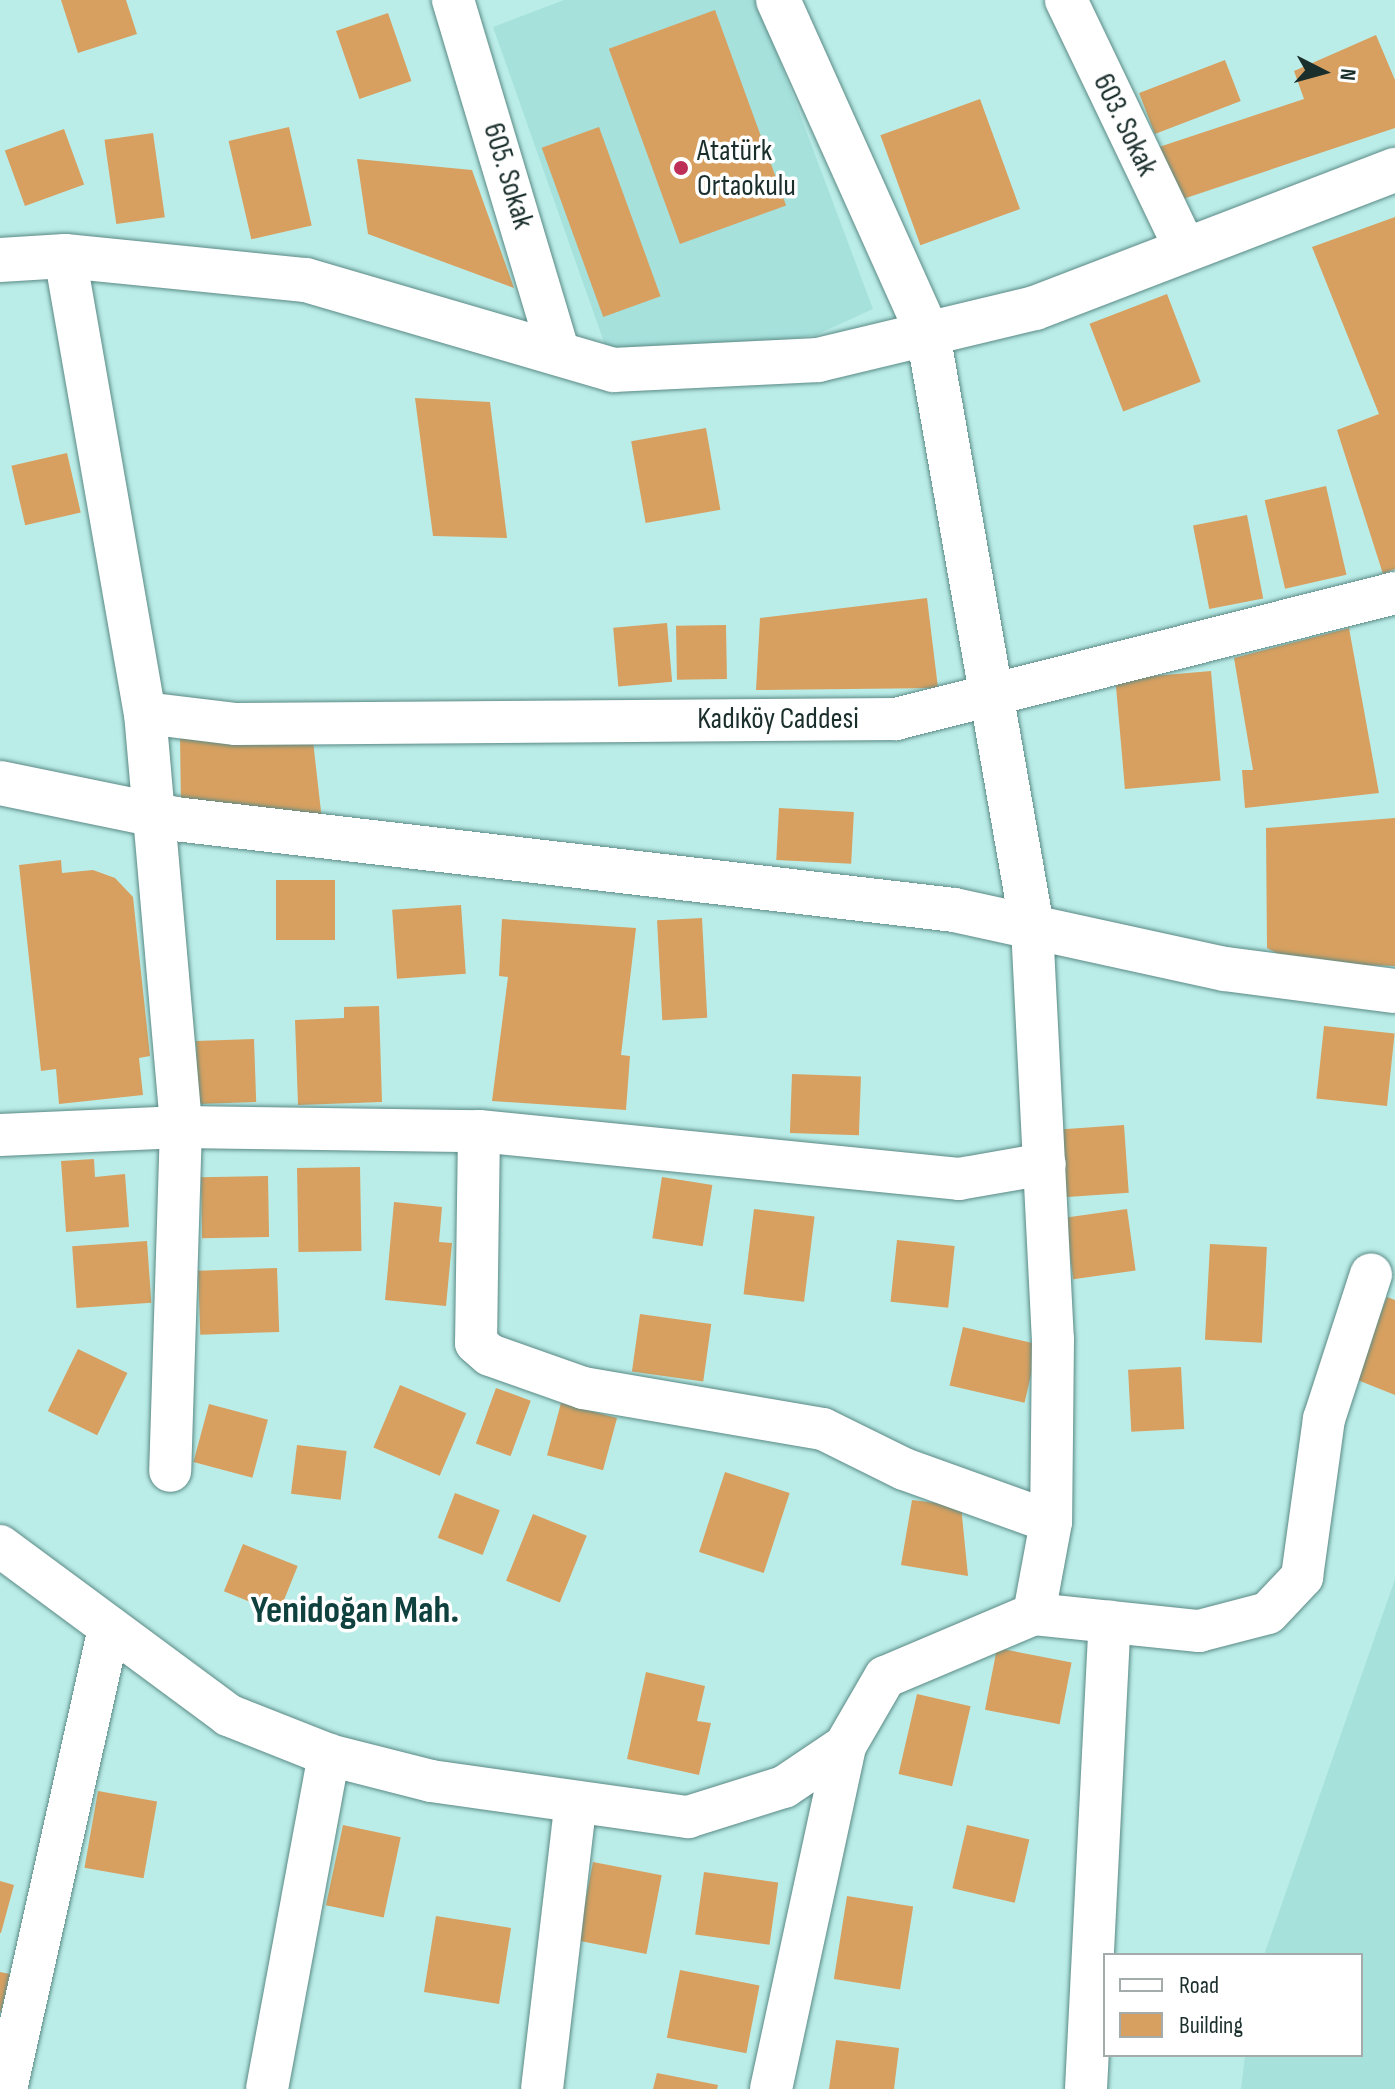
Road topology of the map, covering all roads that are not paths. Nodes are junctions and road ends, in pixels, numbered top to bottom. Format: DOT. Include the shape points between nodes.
graph roads {
  1 [pos="453,0"];
  2 [pos="778,0"];
  3 [pos="1066,0"];
  4 [pos="1395,170"];
  5 [pos="1186,250"];
  6 [pos="65,256"];
  7 [pos="0,260"];
  8 [pos="928,334"];
  9 [pos="559,354"];
  10 [pos="1395,593"];
  11 [pos="991,695"];
  12 [pos="145,713"];
  13 [pos="0,783"];
  14 [pos="151,814"];
  15 [pos="1032,927"];
  16 [pos="1395,991"];
  17 [pos="181,1127"];
  18 [pos="479,1131"];
  19 [pos="0,1135"];
  20 [pos="1045,1164"];
  21 [pos="1371,1274"];
  22 [pos="170,1471"];
  23 [pos="1051,1522"];
  24 [pos="0,1546"];
  25 [pos="1034,1614"];
  26 [pos="1110,1622"];
  27 [pos="109,1627"];
  28 [pos="845,1746"];
  29 [pos="329,1755"];
  30 [pos="575,1806"];
  31 [pos="6,2089"];
  32 [pos="267,2089"];
  33 [pos="542,2089"];
  34 [pos="771,2089"];
  35 [pos="1086,2089"];
  1 -- 9 [label="street, 605. Sokak"];
  2 -- 8 [label="street"];
  3 -- 5 [label="street, 603. Sokak"];
  4 -- 5 [label="street"];
  5 -- 8 [label="street" via="1035,308"];
  6 -- 7 [label="street"];
  6 -- 9 [label="street" via="306,280"];
  6 -- 12 [label="street"];
  8 -- 9 [label="street" via="818,360 614,370"];
  8 -- 11 [label="street"];
  10 -- 11 [label="street, Kadıköy Caddesi"];
  11 -- 12 [label="street, Kadıköy Caddesi" via="896,719 236,724"];
  11 -- 15 [label="street"];
  12 -- 14 [label="street"];
  13 -- 14 [label="street"];
  14 -- 15 [label="street" via="954,910"];
  14 -- 17 [label="street"];
  15 -- 16 [label="street" via="1225,969"];
  15 -- 20 [label="street"];
  17 -- 18 [label="street"];
  17 -- 19 [label="street"];
  17 -- 22 [label="street"];
  18 -- 20 [label="street" via="959,1179"];
  18 -- 23 [label="street" via="476,1343 490,1355 583,1388 823,1429 904,1469"];
  20 -- 23 [label="street" via="1053,1339"];
  21 -- 26 [label="street" via="1324,1419 1302,1577 1268,1613 1199,1631"];
  23 -- 25 [label="street"];
  24 -- 27 [label="street"];
  25 -- 26 [label="street"];
  25 -- 28 [label="street" via="885,1677"];
  26 -- 35 [label="street"];
  27 -- 29 [label="street" via="228,1715"];
  27 -- 31 [label="street"];
  28 -- 30 [label="street" via="784,1787 688,1817"];
  28 -- 34 [label="street"];
  29 -- 30 [label="street" via="431,1781"];
  29 -- 32 [label="street"];
  30 -- 33 [label="street"];
}
